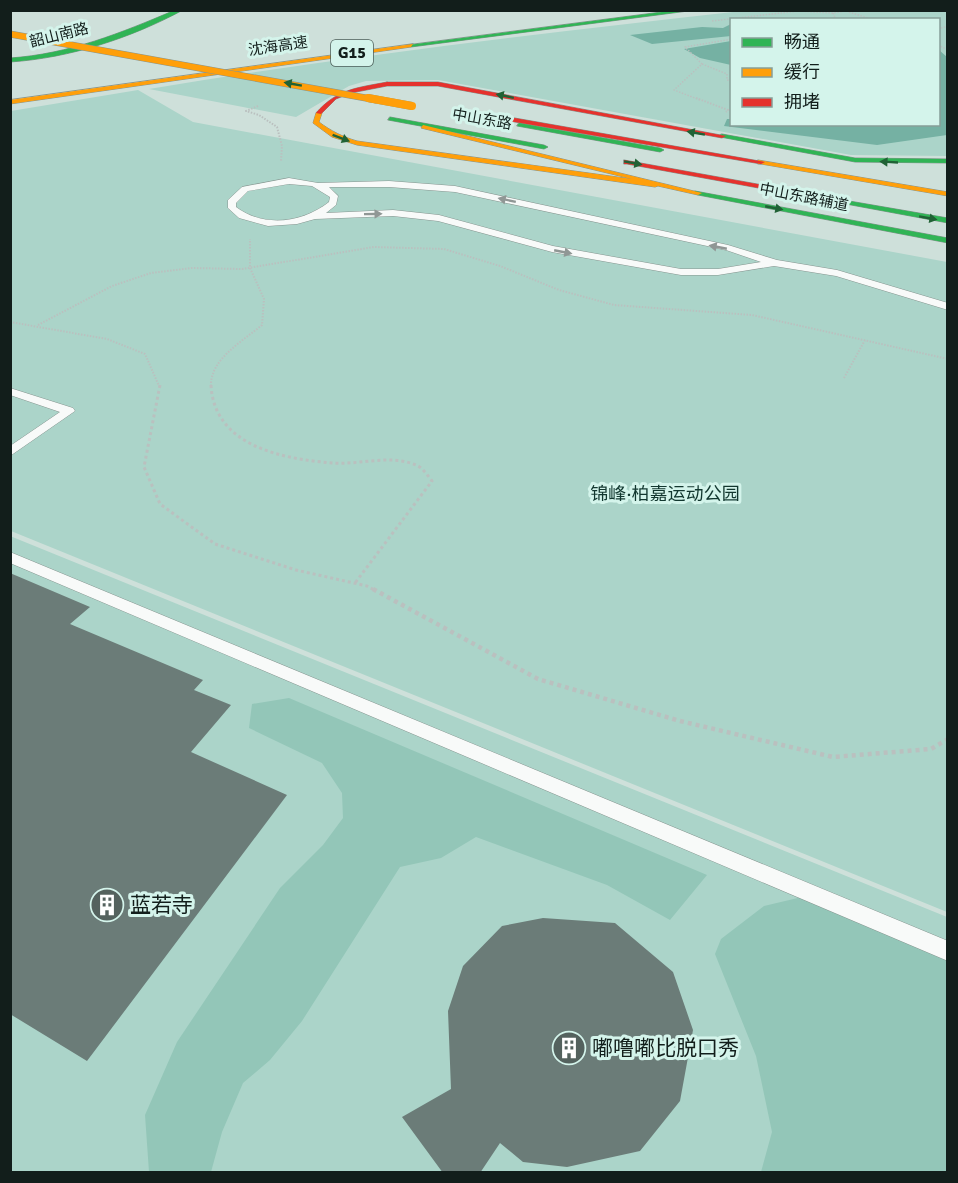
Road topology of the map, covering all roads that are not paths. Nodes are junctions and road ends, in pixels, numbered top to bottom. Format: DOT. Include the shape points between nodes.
graph roads {
  1 [pos="181,10"];
  2 [pos="614,10"];
  3 [pos="630,10"];
  4 [pos="694,10"];
  5 [pos="517,24"];
  6 [pos="10,34"];
  7 [pos="10,48"];
  8 [pos="10,60"];
  9 [pos="80,61"];
  10 [pos="125,70"];
  11 [pos="217,87"];
  12 [pos="10,94"];
  13 [pos="10,102"];
  14 [pos="309,104"];
  15 [pos="417,107"];
  16 [pos="344,110"];
  17 [pos="679,147"];
  18 [pos="948,161"];
  19 [pos="937,177"];
  20 [pos="319,185"];
  21 [pos="654,185"];
  22 [pos="948,194"];
  23 [pos="948,205"];
  24 [pos="315,216"];
  25 [pos="948,221"];
  26 [pos="948,241"];
  27 [pos="775,262"];
  28 [pos="948,307"];
  29 [pos="10,391"];
  30 [pos="10,452"];
  31 [pos="10,556"];
  32 [pos="948,951"];
  1 -- 8 [label="main road, 韶山南路" via="62,53"];
  2 -- 5 [label="main road"];
  3 -- 5 [label="main road, 沈海高速 / G15"];
  4 -- 13 [label="main road, 沈海高速 / G15" via="345,53"];
  5 -- 12 [label="main road, 沈海高速 / G15" via="343,44"];
  15 -- 6 [label="main road, one-way, bridge"];
  7 -- 9 [label="main road"];
  10 -- 11 [label="main road"];
  14 -- 16 [label="main road"];
  17 -- 19 [label="main road" via="731,151 849,171"];
  17 -- 22 [label="main road"];
  17 -- 23 [label="main road, 中山东路" via="457,114"];
  18 -- 21 [label="main road, one-way" via="910,163 844,158 438,84 405,83 352,90 325,103 315,122 346,141"];
  20 -- 24 [label="lane" via="334,196 333,203"];
  20 -- 24 [label="lane" via="273,182 236,195 231,202 238,214 263,222"];
  27 -- 20 [label="lane, one-way" via="728,248 455,189 389,184"];
  21 -- 25 [label="main road, 中山东路, one-way" via="384,118"];
  21 -- 26 [label="main road, 中山东路辅道, one-way"];
  24 -- 27 [label="lane, one-way" via="393,213 439,218 552,249 681,272 718,272"];
  27 -- 28 [label="lane" via="837,273"];
  29 -- 30 [label="lane" via="69,411"];
  31 -- 32 [label="lane"];
}
